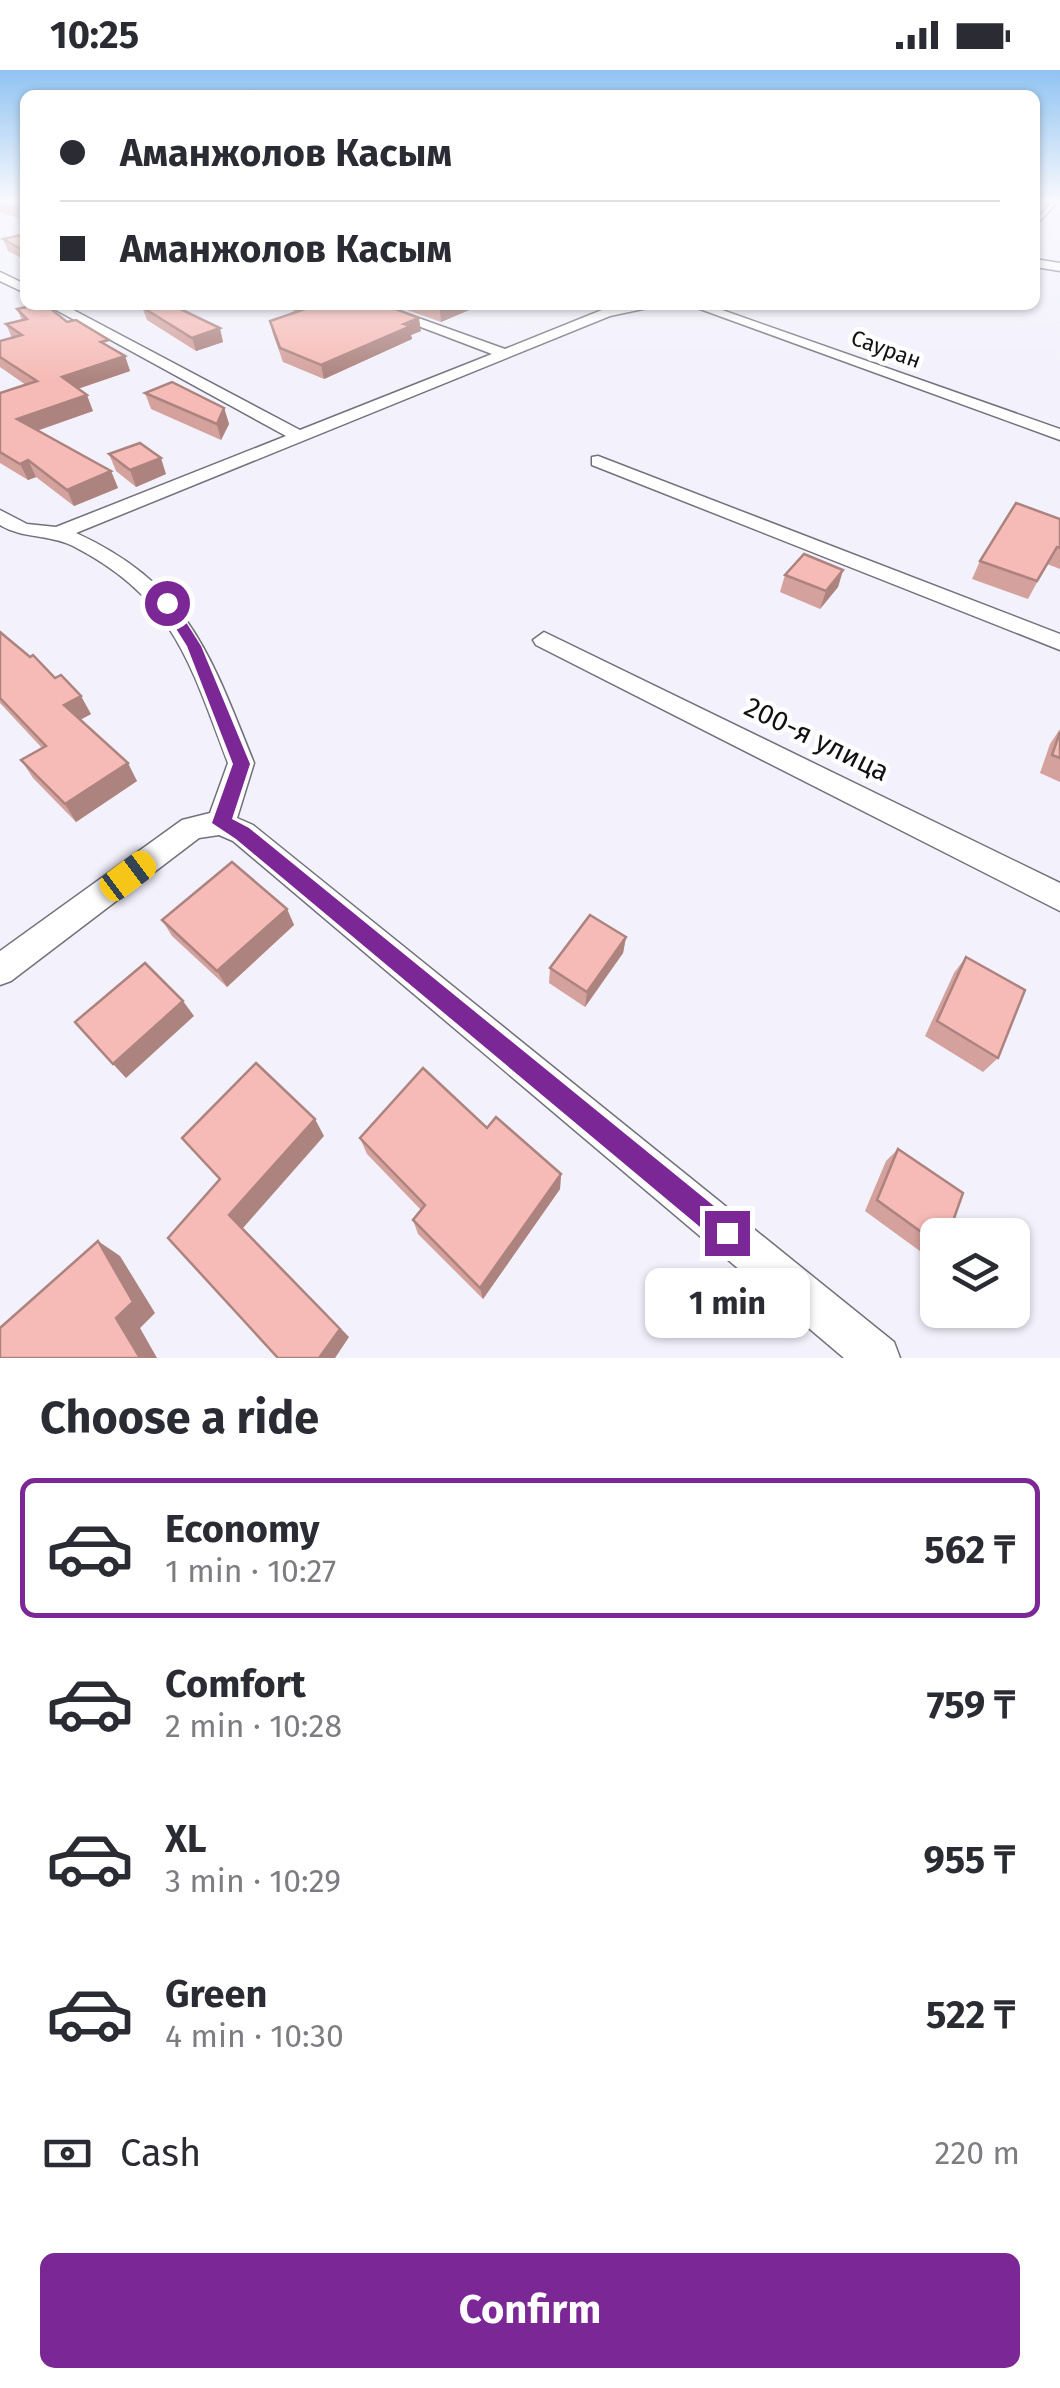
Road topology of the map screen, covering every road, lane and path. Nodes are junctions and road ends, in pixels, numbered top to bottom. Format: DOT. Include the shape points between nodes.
graph roads {
  1 [pos="63,310"];
  2 [pos="384,310"];
  3 [pos="628,310"];
  4 [pos="710,310"];
  5 [pos="504,353"];
  6 [pos="1060,435"];
  7 [pos="298,436"];
  8 [pos="598,461"];
  9 [pos="0,516"];
  10 [pos="58,533"];
  11 [pos="544,640"];
  12 [pos="1060,642"];
  13 [pos="221,823"];
  14 [pos="1060,898"];
  15 [pos="0,970"];
  16 [pos="878,1358"];
  1 -- 7 [label="street"];
  2 -- 5 [label="street"];
  3 -- 5 [label="street"];
  4 -- 6 [label="street, Сауран"];
  5 -- 7 [label="street"];
  7 -- 10 [label="street"];
  8 -- 12 [label="street"];
  9 -- 10 [label="street" via="18,531"];
  10 -- 13 [label="street" via="122,562 167,603 194,646 242,764"];
  11 -- 14 [label="street, 200-я улица"];
  13 -- 15 [label="street" via="192,828"];
  13 -- 16 [label="street" via="243,834"];
}
